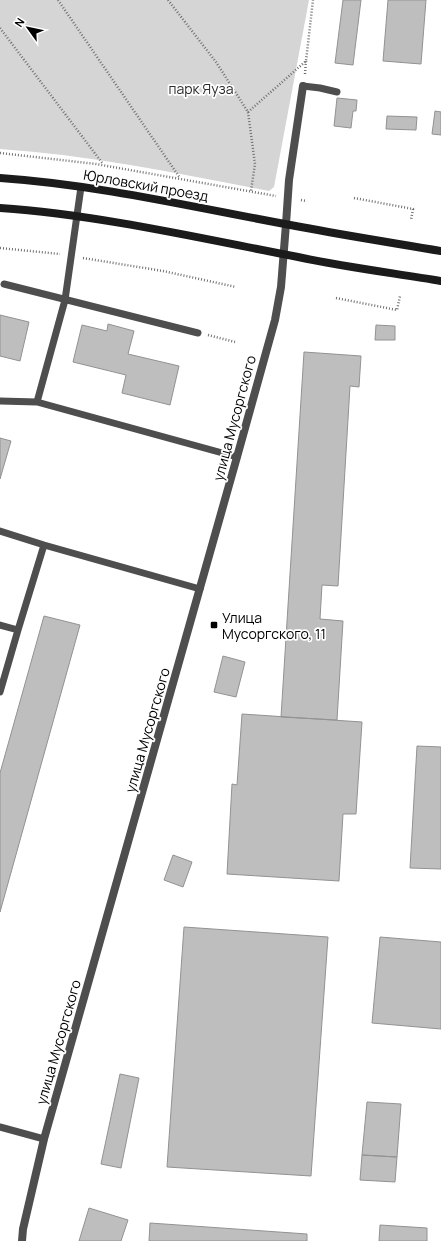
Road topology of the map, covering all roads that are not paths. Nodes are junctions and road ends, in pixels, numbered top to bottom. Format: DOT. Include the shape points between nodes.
graph roads {
  1 [pos="303,86"];
  2 [pos="337,92"];
  3 [pos="0,178"];
  4 [pos="81,187"];
  5 [pos="0,208"];
  6 [pos="76,216"];
  7 [pos="286,224"];
  8 [pos="441,251"];
  9 [pos="284,254"];
  10 [pos="441,281"];
  11 [pos="4,284"];
  12 [pos="65,300"];
  13 [pos="198,333"];
  14 [pos="0,401"];
  15 [pos="37,402"];
  16 [pos="237,457"];
  17 [pos="0,531"];
  18 [pos="44,545"];
  19 [pos="200,589"];
  20 [pos="0,625"];
  21 [pos="18,630"];
  22 [pos="0,692"];
  23 [pos="0,1127"];
  24 [pos="44,1139"];
  25 [pos="22,1241"];
  1 -- 2 [label="lane"];
  1 -- 7 [label="street, улица Мусоргского" via="292,156"];
  3 -- 4 [label="main road, Юрловский проезд"];
  4 -- 6 [label="lane"];
  4 -- 7 [label="main road, Юрловский проезд" via="176,202"];
  5 -- 6 [label="main road"];
  6 -- 9 [label="main road"];
  6 -- 12 [label="lane"];
  7 -- 8 [label="main road, Юрловский проезд"];
  7 -- 9 [label="street, улица Мусоргского"];
  9 -- 10 [label="main road"];
  9 -- 16 [label="street, улица Мусоргского" via="279,304"];
  11 -- 12 [label="lane"];
  12 -- 13 [label="lane"];
  12 -- 15 [label="lane"];
  14 -- 15 [label="lane"];
  15 -- 16 [label="lane"];
  16 -- 19 [label="street, улица Мусоргского"];
  17 -- 18 [label="lane"];
  18 -- 19 [label="lane"];
  18 -- 21 [label="lane"];
  19 -- 24 [label="street, улица Мусоргского"];
  20 -- 21 [label="lane"];
  21 -- 22 [label="lane"];
  23 -- 24 [label="lane"];
  24 -- 25 [label="street, улица Мусоргского"];
}
